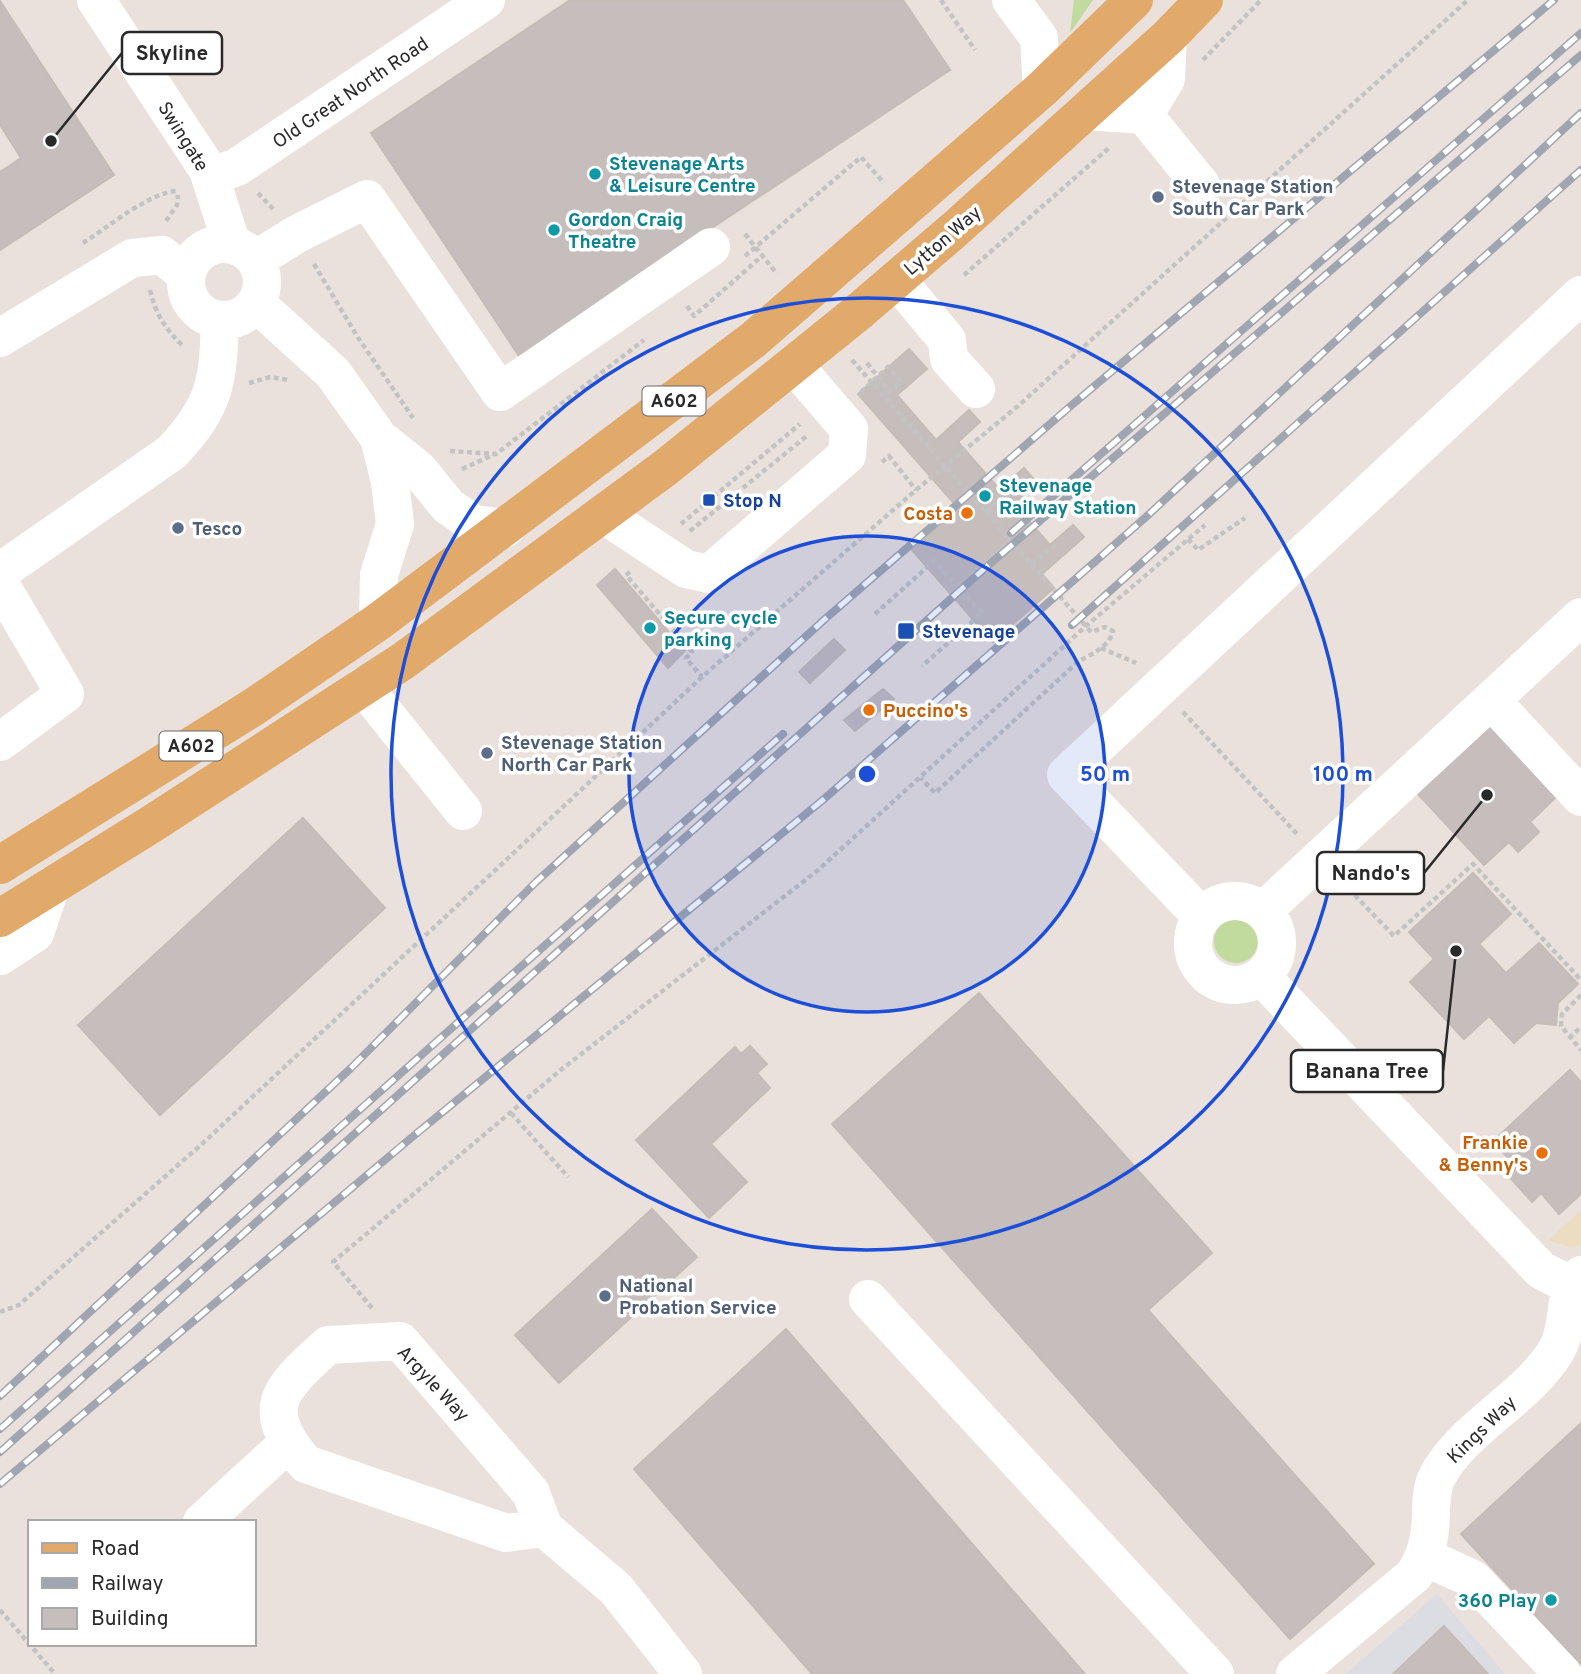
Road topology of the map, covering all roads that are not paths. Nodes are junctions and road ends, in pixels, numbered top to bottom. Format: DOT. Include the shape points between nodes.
graph roads {
  1 [pos="96,0"];
  2 [pos="486,0"];
  3 [pos="1010,0"];
  4 [pos="1134,0"];
  5 [pos="1204,0"];
  6 [pos="1168,37"];
  7 [pos="1042,89"];
  8 [pos="1086,111"];
  9 [pos="1144,115"];
  10 [pos="201,184"];
  11 [pos="1201,184"];
  12 [pos="244,253"];
  13 [pos="724,255"];
  14 [pos="186,275"];
  15 [pos="897,279"];
  16 [pos="1581,295"];
  17 [pos="256,303"];
  18 [pos="220,320"];
  19 [pos="0,338"];
  20 [pos="794,365"];
  21 [pos="976,389"];
  22 [pos="379,438"];
  23 [pos="604,515"];
  24 [pos="506,528"];
  25 [pos="0,572"];
  26 [pos="0,584"];
  27 [pos="1581,617"];
  28 [pos="378,622"];
  29 [pos="363,685"];
  30 [pos="1490,700"];
  31 [pos="0,742"];
  32 [pos="1581,797"];
  33 [pos="463,811"];
  34 [pos="0,865"];
  35 [pos="51,886"];
  36 [pos="1264,910"];
  37 [pos="1202,917"];
  38 [pos="0,918"];
  39 [pos="0,956"];
  40 [pos="1261,976"];
  41 [pos="1576,1280"];
  42 [pos="867,1299"];
  43 [pos="288,1443"];
  44 [pos="204,1520"];
  45 [pos="544,1528"];
  46 [pos="1425,1556"];
  47 [pos="683,1674"];
  48 [pos="1215,1674"];
  49 [pos="1295,1674"];
  50 [pos="1563,1674"];
  1 -- 10 [label="street, Swingate"];
  2 -- 10 [label="street, Old Great North Road" via="237,167"];
  3 -- 7 [label="street" via="1039,38"];
  4 -- 7 [label="main road, A602"];
  5 -- 6 [label="main road, A602"];
  6 -- 8 [label="main road, A602"];
  6 -- 9 [label="street" via="1166,79"];
  7 -- 24 [label="main road, A602" via="753,340"];
  8 -- 9 [label="street"];
  8 -- 15 [label="main road, Lytton Way / A602"];
  9 -- 11 [label="street"];
  10 -- 12 [label="street, Swingate"];
  12 -- 13 [label="street" via="297,234 367,199 500,392"];
  12 -- 14 [label="street" via="216,245 192,261"];
  12 -- 17 [label="street" via="261,274"];
  14 -- 18 [label="street" via="193,306"];
  14 -- 19 [label="street" via="162,255 132,258"];
  15 -- 20 [label="main road, Lytton Way / A602"];
  15 -- 21 [label="street" via="947,340 949,359"];
  16 -- 37 [label="street" via="1066,775"];
  17 -- 18 [label="street" via="234,319"];
  17 -- 22 [label="street" via="333,373"];
  18 -- 25 [label="street" via="218,379 206,409 172,452"];
  20 -- 23 [label="main road, A602"];
  20 -- 23 [label="street" via="849,429 847,455 709,574 686,569"];
  22 -- 24 [label="street" via="418,469 448,506 474,524"];
  22 -- 28 [label="street" via="395,524 379,575"];
  23 -- 29 [label="main road, A602"];
  24 -- 28 [label="main road, A602"];
  26 -- 31 [label="street" via="65,694"];
  27 -- 30 [label="street"];
  28 -- 34 [label="main road, A602" via="252,708"];
  29 -- 33 [label="street"];
  29 -- 35 [label="main road, A602"];
  30 -- 32 [label="street"];
  30 -- 36 [label="street"];
  35 -- 38 [label="main road, A602"];
  35 -- 39 [label="street" via="35,933"];
  36 -- 37 [label="street" via="1235,900 1219,903"];
  36 -- 40 [label="street" via="1272,921 1278,948 1272,965"];
  37 -- 40 [label="street" via="1193,942 1194,954 1206,974 1232,985"];
  40 -- 41 [label="street" via="1541,1270"];
  41 -- 46 [label="street, Kings Way" via="1557,1350 1443,1466 1435,1481"];
  42 -- 48 [label="street"];
  43 -- 44 [label="street"];
  43 -- 45 [label="street" via="306,1464 506,1533"];
  43 -- 45 [label="street, Argyle Way" via="278,1416 287,1382 328,1345 400,1341 531,1493"];
  45 -- 47 [label="street, Argyle Way" via="615,1589"];
  46 -- 49 [label="street, Kings Way" via="1414,1575"];
  46 -- 50 [label="street" via="1472,1579"];
}
